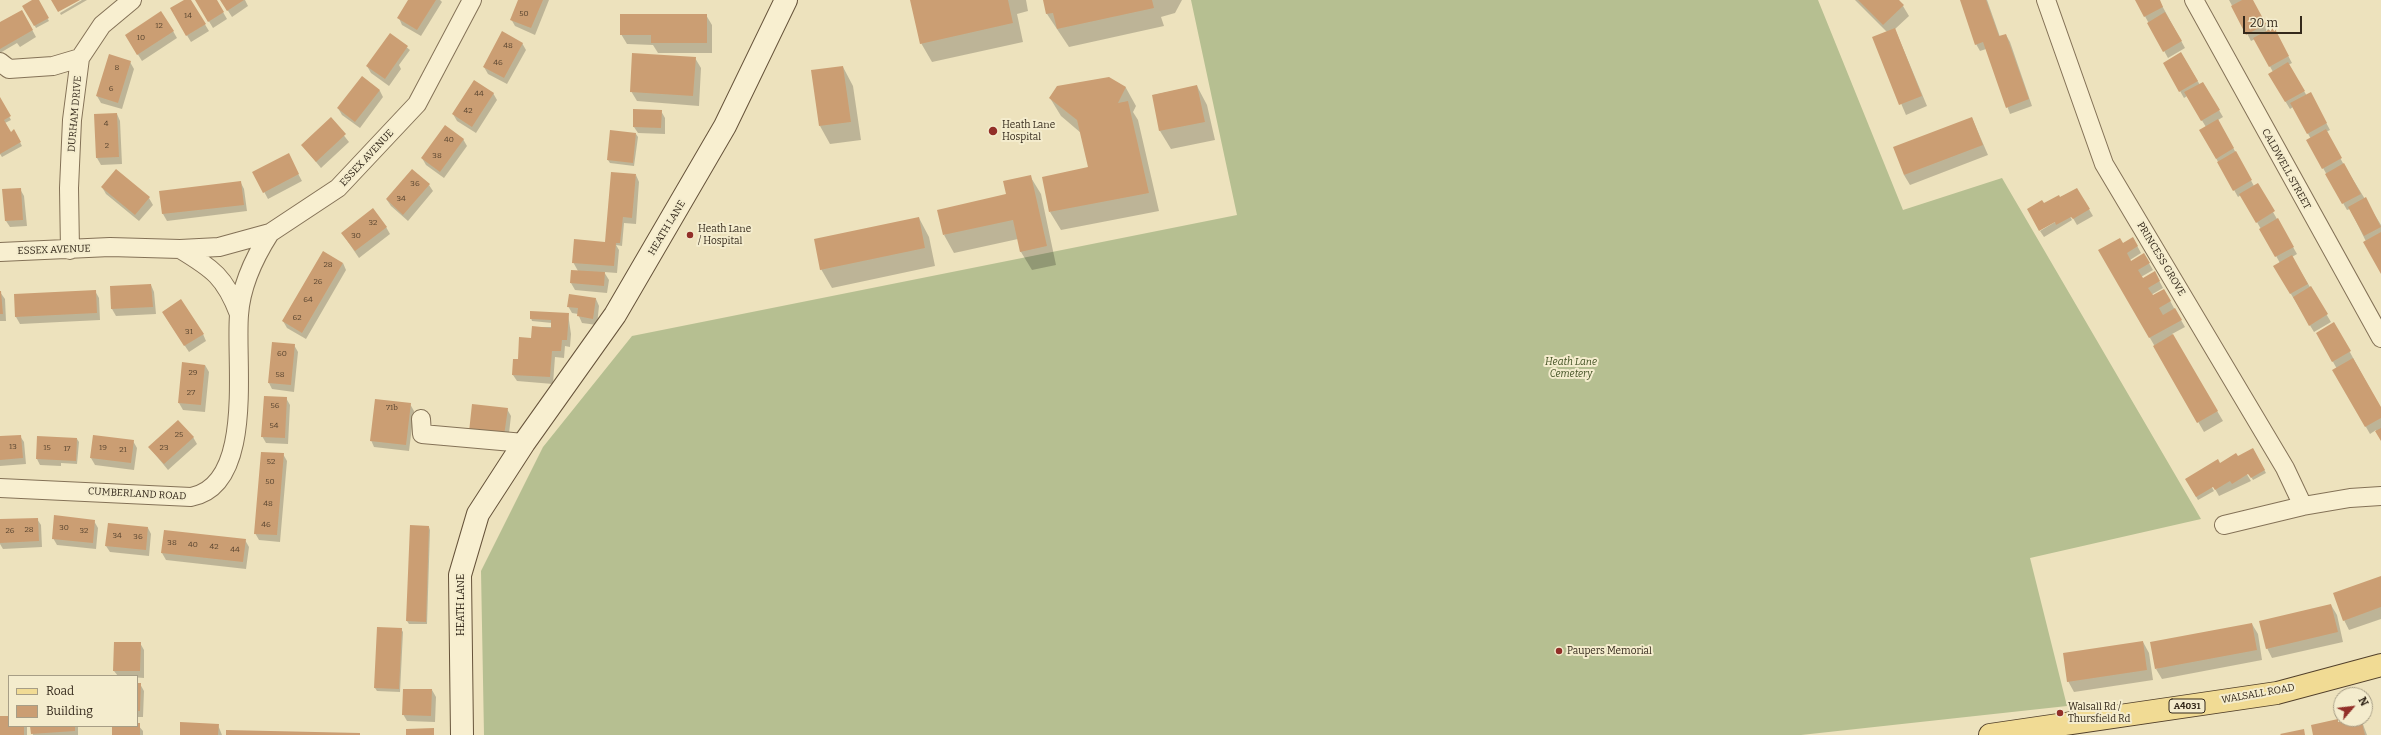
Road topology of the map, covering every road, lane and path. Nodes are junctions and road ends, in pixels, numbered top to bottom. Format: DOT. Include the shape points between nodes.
graph roads {
  1 [pos="132,0"];
  2 [pos="472,0"];
  3 [pos="786,0"];
  4 [pos="2046,0"];
  5 [pos="2194,0"];
  6 [pos="80,58"];
  7 [pos="0,62"];
  8 [pos="270,233"];
  9 [pos="180,249"];
  10 [pos="70,250"];
  11 [pos="0,252"];
  12 [pos="210,267"];
  13 [pos="239,314"];
  14 [pos="2381,338"];
  15 [pos="421,419"];
  16 [pos="524,443"];
  17 [pos="0,488"];
  18 [pos="2381,496"];
  19 [pos="2303,506"];
  20 [pos="2224,525"];
  21 [pos="2381,665"];
  22 [pos="462,735"];
  23 [pos="1990,735"];
  1 -- 6 [label="street, DURHAM DRIVE" via="102,25"];
  2 -- 8 [label="street, ESSEX AVENUE" via="417,104 338,188"];
  3 -- 16 [label="street, HEATH LANE" via="725,126 616,315"];
  4 -- 19 [label="street, PRINCESS GROVE" via="2104,164 2284,468"];
  5 -- 14 [label="street, CALDWELL STREET"];
  6 -- 7 [label="street" via="53,66 9,68"];
  6 -- 10 [label="street, DURHAM DRIVE" via="72,128"];
  8 -- 9 [label="street, ESSEX AVENUE" via="219,247"];
  8 -- 13 [label="street, CUMBERLAND ROAD" via="255,255"];
  9 -- 10 [label="street, ESSEX AVENUE" via="110,247"];
  9 -- 12 [label="street, ESSEX AVENUE"];
  10 -- 11 [label="street, ESSEX AVENUE"];
  12 -- 13 [label="street, CUMBERLAND ROAD" via="230,290"];
  13 -- 17 [label="street, CUMBERLAND ROAD" via="239,399 233,452 221,477 202,495 191,497"];
  15 -- 16 [label="street" via="422,434"];
  16 -- 22 [label="street, HEATH LANE" via="478,514 460,575"];
  18 -- 19 [label="street"];
  19 -- 20 [label="street"];
  21 -- 23 [label="main road, WALSALL ROAD / A4031" via="2277,693"];
}
